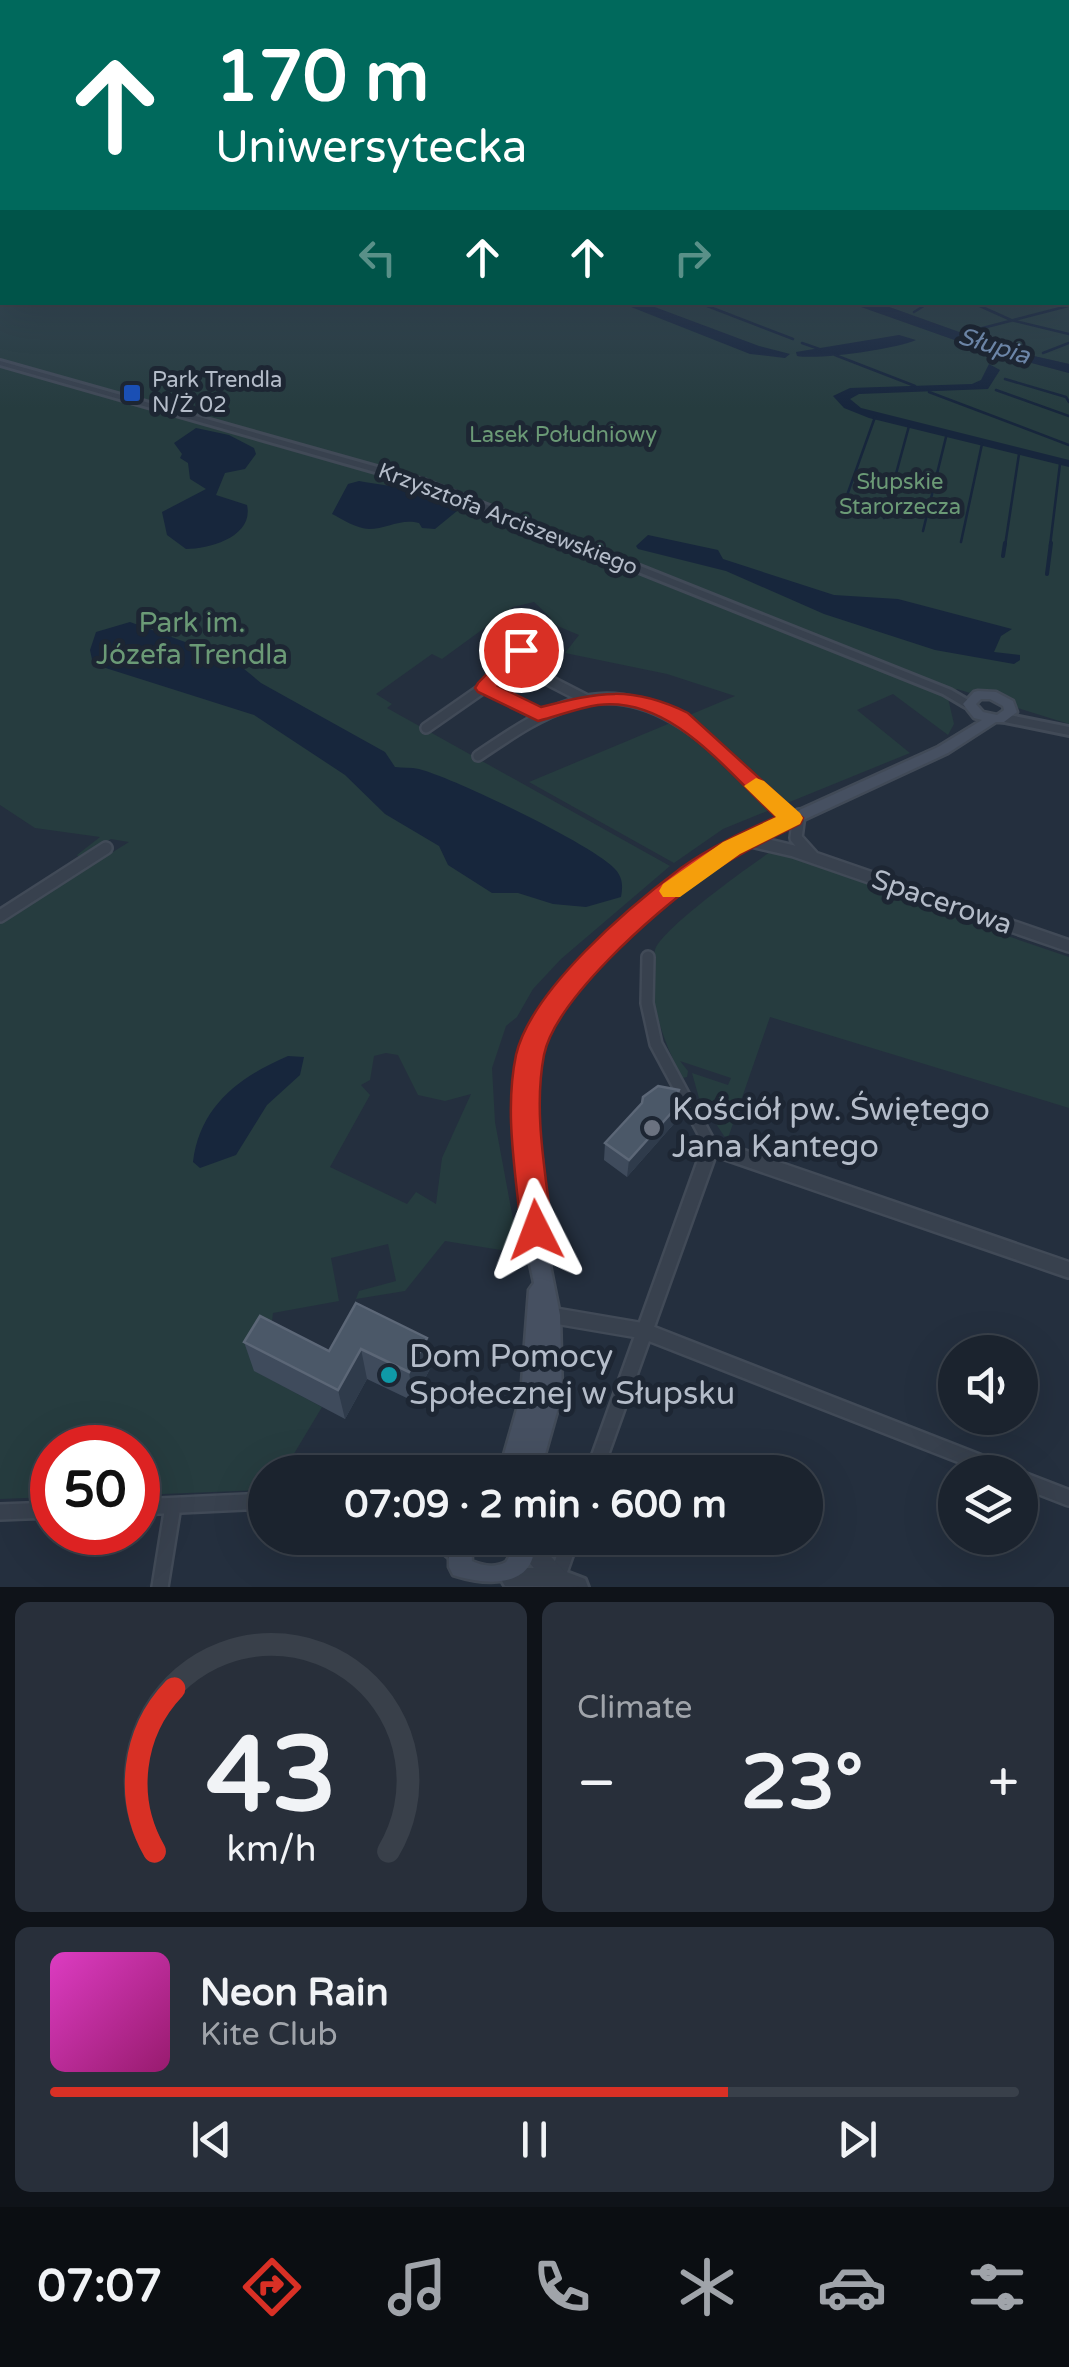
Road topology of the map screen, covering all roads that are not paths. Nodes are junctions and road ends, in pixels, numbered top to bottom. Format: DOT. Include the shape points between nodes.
graph roads {
  1 [pos="0,362"];
  2 [pos="534,634"];
  3 [pos="550,681"];
  4 [pos="485,688"];
  5 [pos="588,700"];
  6 [pos="972,704"];
  7 [pos="538,715"];
  8 [pos="1002,715"];
  9 [pos="426,728"];
  10 [pos="1069,731"];
  11 [pos="958,742"];
  12 [pos="478,756"];
  13 [pos="795,817"];
  14 [pos="747,840"];
  15 [pos="106,848"];
  16 [pos="815,858"];
  17 [pos="0,916"];
  18 [pos="1069,946"];
  19 [pos="648,958"];
  20 [pos="712,1147"];
  21 [pos="1069,1270"];
  22 [pos="540,1274"];
  23 [pos="550,1315"];
  24 [pos="644,1331"];
  25 [pos="515,1455"];
  26 [pos="533,1455"];
  27 [pos="600,1455"];
  28 [pos="961,1455"];
  29 [pos="1038,1486"];
  30 [pos="1069,1498"];
  31 [pos="248,1503"];
  32 [pos="160,1506"];
  33 [pos="173,1506"];
  34 [pos="30,1511"];
  35 [pos="0,1512"];
  36 [pos="456,1555"];
  37 [pos="522,1555"];
  38 [pos="539,1555"];
  39 [pos="569,1555"];
  40 [pos="478,1573"];
  41 [pos="567,1582"];
  42 [pos="160,1587"];
  1 -- 6 [label="street, Krzysztofa Arciszewskiego" via="424,483"];
  2 -- 4 [label="street"];
  3 -- 5 [label="street"];
  4 -- 7 [label="street"];
  4 -- 9 [label="street"];
  5 -- 7 [label="street"];
  5 -- 13 [label="street" via="639,700 680,718"];
  6 -- 8 [label="main road"];
  6 -- 8 [label="main road" via="992,695"];
  6 -- 11 [label="main road"];
  7 -- 12 [label="street"];
  8 -- 10 [label="street"];
  8 -- 11 [label="main road"];
  11 -- 13 [label="main road"];
  13 -- 14 [label="main road"];
  13 -- 16 [label="street" via="796,838"];
  14 -- 16 [label="street, Spacerowa"];
  14 -- 22 [label="main road" via="690,875 583,968 543,1022 524,1094"];
  15 -- 17 [label="street"];
  16 -- 18 [label="street, Spacerowa"];
  19 -- 20 [label="street" via="647,1002 656,1044"];
  20 -- 21 [label="street"];
  20 -- 24 [label="street"];
  22 -- 23 [label="main road"];
  22 -- 25 [label="main road" via="532,1395"];
  23 -- 24 [label="street"];
  23 -- 26 [label="main road" via="551,1394"];
  24 -- 27 [label="street"];
  24 -- 28 [label="street"];
  29 -- 30 [label="street"];
  31 -- 33 [label="street"];
  32 -- 33 [label="street"];
  33 -- 42 [label="street"];
  34 -- 35 [label="street"];
  36 -- 40 [label="street"];
  37 -- 40 [label="main road" via="520,1568"];
  38 -- 41 [label="street"];
  39 -- 41 [label="street"];
  40 -- 41 [label="street"];
}
